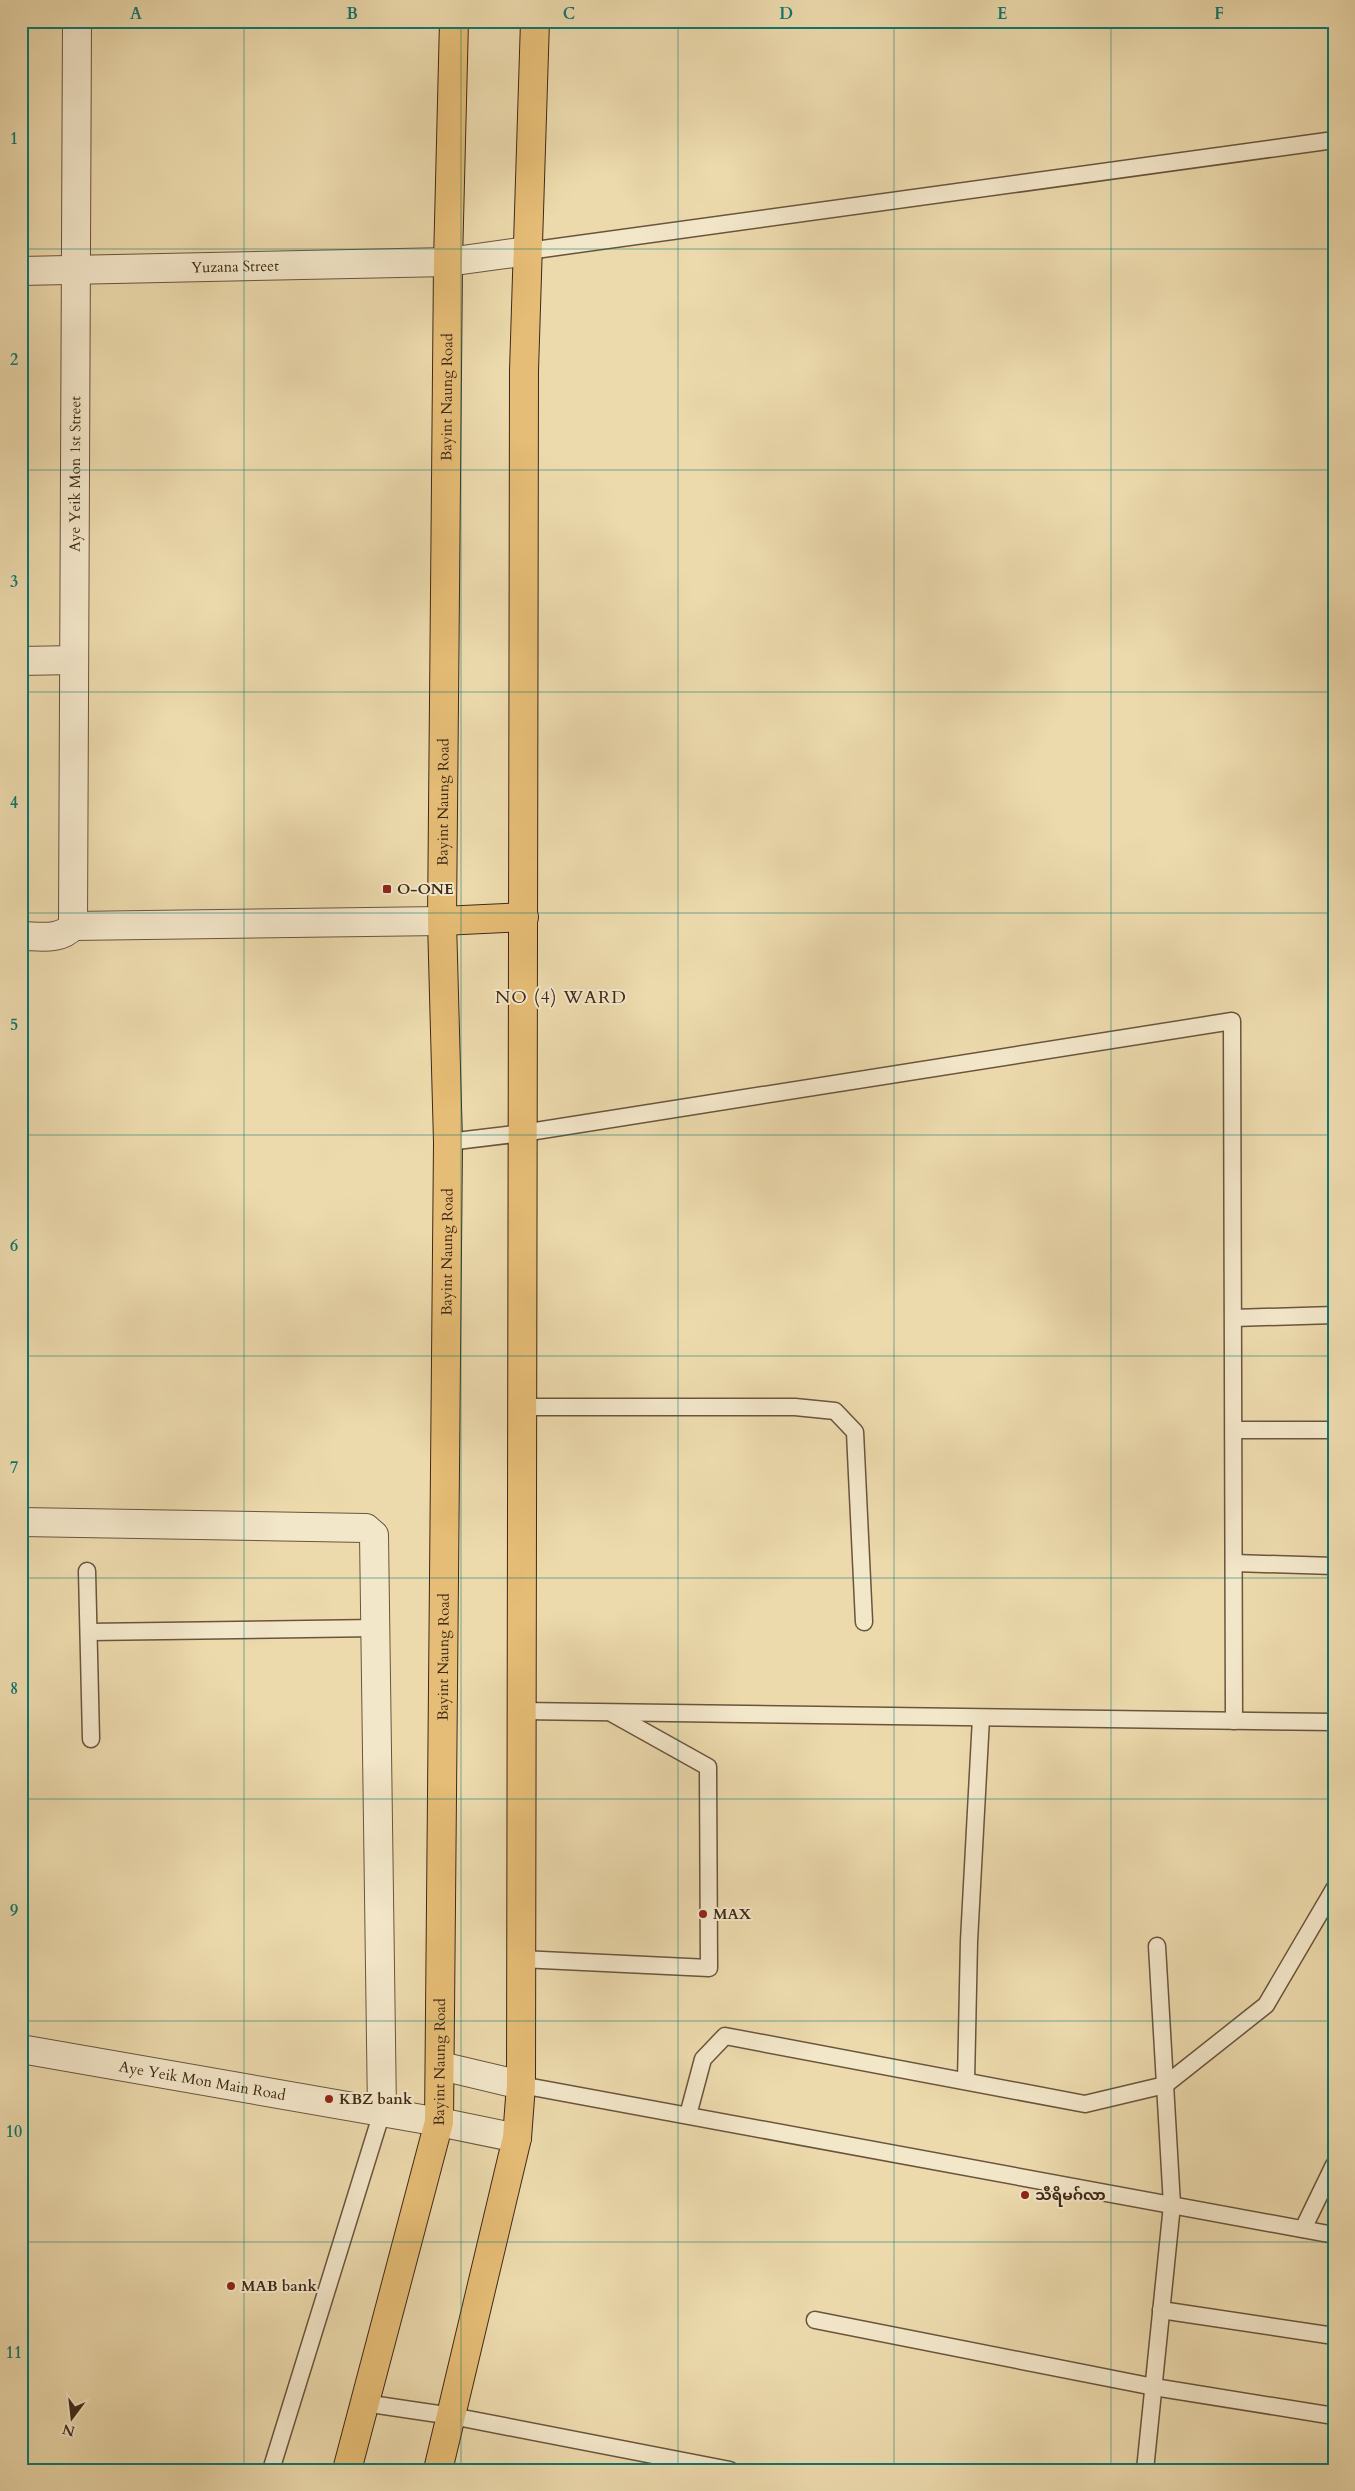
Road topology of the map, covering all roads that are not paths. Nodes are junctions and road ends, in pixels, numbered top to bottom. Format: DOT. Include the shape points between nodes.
graph roads {
  1 [pos="77,21"];
  2 [pos="454,21"];
  3 [pos="536,21"];
  4 [pos="1334,140"];
  5 [pos="528,251"];
  6 [pos="448,262"];
  7 [pos="21,271"];
  8 [pos="76,272"];
  9 [pos="74,660"];
  10 [pos="21,661"];
  11 [pos="524,917"];
  12 [pos="442,922"];
  13 [pos="73,926"];
  14 [pos="21,936"];
  15 [pos="523,1133"];
  16 [pos="448,1142"];
  17 [pos="1334,1315"];
  18 [pos="1234,1318"];
  19 [pos="522,1406"];
  20 [pos="1234,1430"];
  21 [pos="1334,1430"];
  22 [pos="21,1522"];
  23 [pos="1234,1563"];
  24 [pos="1334,1566"];
  25 [pos="87,1571"];
  26 [pos="864,1622"];
  27 [pos="376,1628"];
  28 [pos="89,1632"];
  29 [pos="521,1711"];
  30 [pos="610,1713"];
  31 [pos="982,1718"];
  32 [pos="1234,1721"];
  33 [pos="1334,1722"];
  34 [pos="92,1739"];
  35 [pos="1334,1888"];
  36 [pos="1156,1946"];
  37 [pos="521,1959"];
  38 [pos="21,2048"];
  39 [pos="441,2066"];
  40 [pos="966,2081"];
  41 [pos="521,2084"];
  42 [pos="1165,2085"];
  43 [pos="382,2112"];
  44 [pos="688,2115"];
  45 [pos="439,2122"];
  46 [pos="517,2138"];
  47 [pos="1334,2165"];
  48 [pos="1172,2205"];
  49 [pos="1303,2229"];
  50 [pos="1334,2235"];
  51 [pos="1162,2310"];
  52 [pos="815,2320"];
  53 [pos="1334,2336"];
  54 [pos="1154,2387"];
  55 [pos="364,2403"];
  56 [pos="452,2416"];
  57 [pos="1334,2416"];
  58 [pos="271,2470"];
  59 [pos="347,2470"];
  60 [pos="438,2470"];
  61 [pos="730,2470"];
  62 [pos="1145,2470"];
  1 -- 8 [label="street, Aye Yeik Mon 1st Street"];
  2 -- 6 [label="main road, Bayint Naung Road"];
  3 -- 5 [label="main road"];
  4 -- 5 [label="lane"];
  5 -- 6 [label="street, Yuzana Street"];
  5 -- 11 [label="main road" via="524,371"];
  6 -- 8 [label="street, Yuzana Street"];
  6 -- 12 [label="main road, Bayint Naung Road"];
  7 -- 8 [label="street, Yuzana Street"];
  8 -- 9 [label="street, Aye Yeik Mon 1st Street"];
  9 -- 10 [label="street"];
  9 -- 13 [label="street, Aye Yeik Mon 1st Street"];
  11 -- 12 [label="main road"];
  11 -- 15 [label="main road"];
  12 -- 13 [label="street"];
  12 -- 16 [label="main road, Bayint Naung Road"];
  13 -- 14 [label="street" via="67,933 56,936"];
  15 -- 16 [label="lane"];
  15 -- 18 [label="lane" via="1232,1021"];
  15 -- 19 [label="main road"];
  16 -- 39 [label="main road, Bayint Naung Road"];
  17 -- 18 [label="lane"];
  18 -- 20 [label="lane"];
  19 -- 26 [label="lane" via="795,1407 835,1411 855,1432"];
  19 -- 29 [label="main road"];
  20 -- 21 [label="lane"];
  20 -- 23 [label="lane"];
  22 -- 27 [label="street" via="366,1528 374,1536"];
  23 -- 24 [label="lane"];
  23 -- 32 [label="lane"];
  25 -- 28 [label="lane"];
  27 -- 28 [label="lane"];
  27 -- 43 [label="street"];
  28 -- 34 [label="lane"];
  29 -- 30 [label="lane"];
  29 -- 37 [label="main road"];
  30 -- 31 [label="lane"];
  30 -- 37 [label="lane" via="708,1767 709,1968"];
  31 -- 32 [label="lane"];
  31 -- 40 [label="lane" via="969,1941"];
  32 -- 33 [label="lane"];
  35 -- 42 [label="lane" via="1266,2005"];
  36 -- 42 [label="lane"];
  37 -- 41 [label="main road"];
  38 -- 43 [label="street, Aye Yeik Mon Main Road"];
  39 -- 41 [label="street"];
  39 -- 45 [label="main road, Bayint Naung Road"];
  40 -- 42 [label="lane" via="1085,2104"];
  40 -- 44 [label="lane" via="724,2036 703,2059"];
  41 -- 44 [label="lane"];
  41 -- 46 [label="main road"];
  42 -- 48 [label="lane"];
  43 -- 45 [label="street, Aye Yeik Mon Main Road"];
  43 -- 58 [label="lane"];
  44 -- 48 [label="lane"];
  45 -- 46 [label="street, Aye Yeik Mon Main Road"];
  45 -- 55 [label="main road, Bayint Naung Road"];
  46 -- 56 [label="main road"];
  47 -- 49 [label="lane"];
  48 -- 49 [label="lane"];
  48 -- 51 [label="lane"];
  49 -- 50 [label="lane"];
  51 -- 53 [label="lane"];
  51 -- 54 [label="lane"];
  52 -- 54 [label="lane"];
  54 -- 57 [label="lane"];
  54 -- 62 [label="lane"];
  55 -- 56 [label="lane"];
  55 -- 59 [label="main road, Bayint Naung Road"];
  56 -- 60 [label="main road"];
  56 -- 61 [label="lane"];
}
